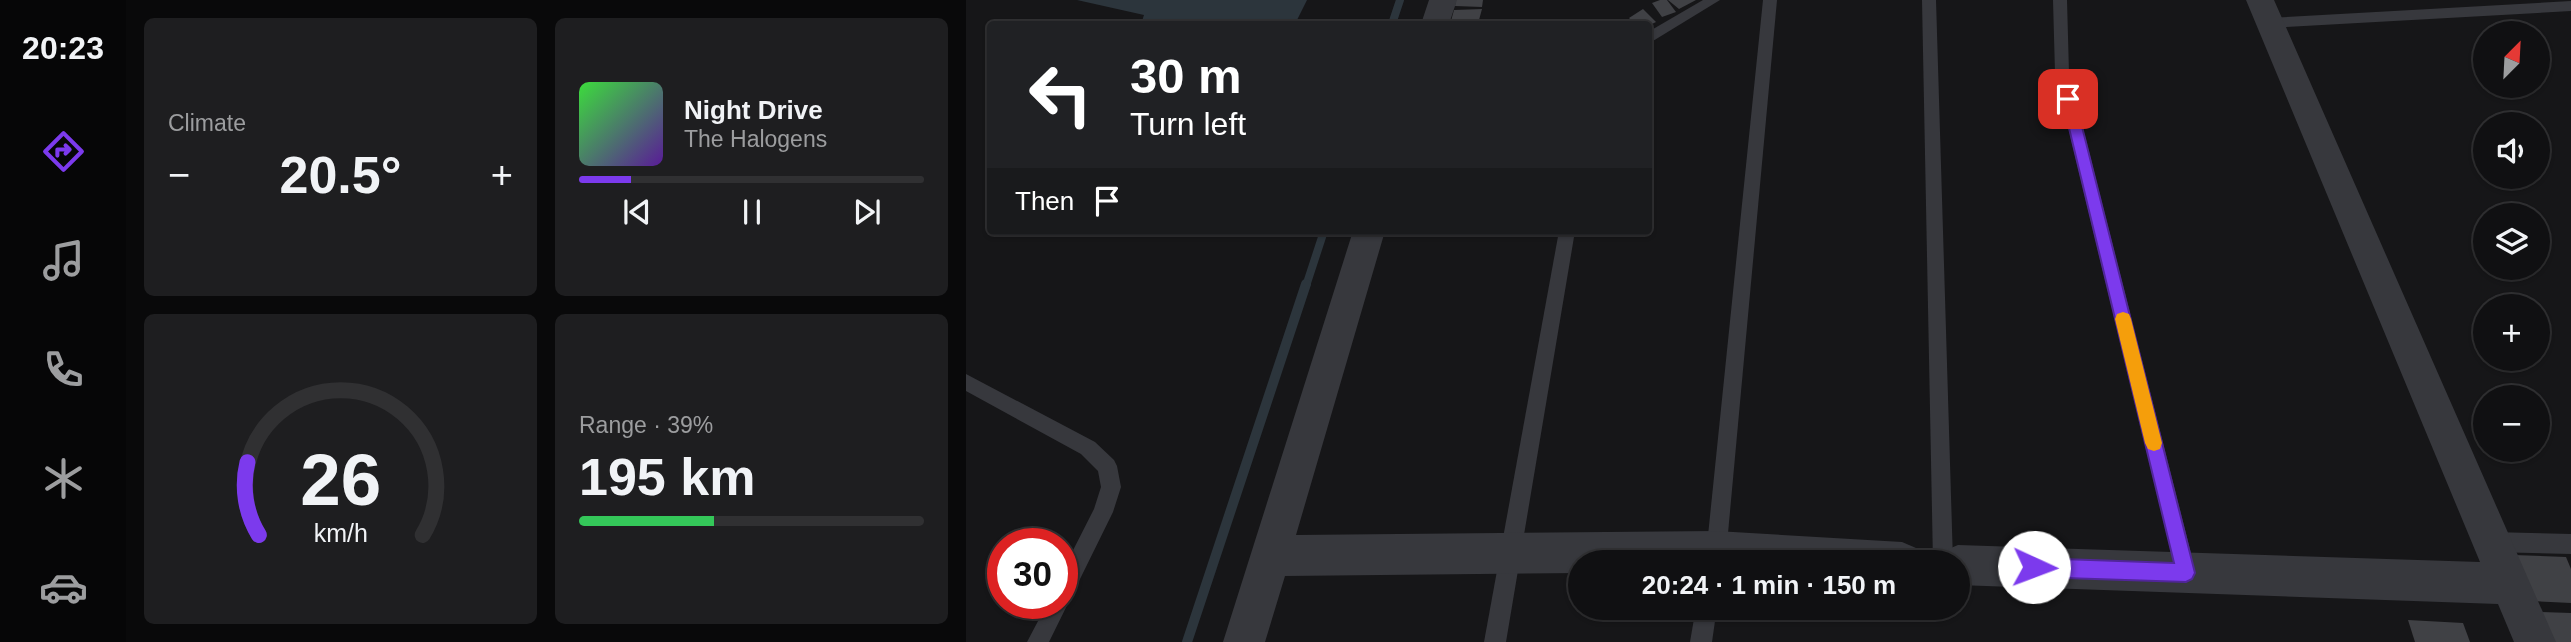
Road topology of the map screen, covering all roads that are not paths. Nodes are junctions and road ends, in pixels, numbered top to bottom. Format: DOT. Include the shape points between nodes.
graph roads {
  1 [pos="1443,0"];
  2 [pos="1713,0"];
  3 [pos="1770,0"];
  4 [pos="1930,0"];
  5 [pos="2060,0"];
  6 [pos="2571,6"];
  7 [pos="2264,12"];
  8 [pos="1436,21"];
  9 [pos="1652,37"];
  10 [pos="1368,235"];
  11 [pos="1566,235"];
  12 [pos="966,382"];
  13 [pos="2491,542"];
  14 [pos="2571,544"];
  15 [pos="1717,550"];
  16 [pos="1943,550"];
  17 [pos="1510,554"];
  18 [pos="1568,555"];
  19 [pos="1269,556"];
  20 [pos="1078,562"];
  21 [pos="1970,565"];
  22 [pos="2186,573"];
  23 [pos="2509,584"];
  24 [pos="1050,619"];
  25 [pos="1705,620"];
  26 [pos="1038,642"];
  27 [pos="1244,642"];
  28 [pos="1495,642"];
  29 [pos="1701,642"];
  30 [pos="2535,642"];
  1 -- 8 [label="street"];
  2 -- 9 [label="lane"];
  3 -- 15 [label="lane"];
  4 -- 16 [label="lane"];
  5 -- 22 [label="lane" via="2062,73"];
  6 -- 7 [label="lane"];
  7 -- 13 [label="street"];
  10 -- 19 [label="street"];
  11 -- 17 [label="lane"];
  12 -- 20 [label="lane" via="1088,448 1107,466 1111,487"];
  13 -- 14 [label="lane"];
  13 -- 23 [label="street"];
  17 -- 18 [label="street"];
  17 -- 19 [label="street"];
  17 -- 28 [label="lane"];
  19 -- 27 [label="street"];
  21 -- 22 [label="street"];
  22 -- 23 [label="street"];
  23 -- 30 [label="street"];
  24 -- 26 [label="lane"];
  25 -- 29 [label="lane"];
}
